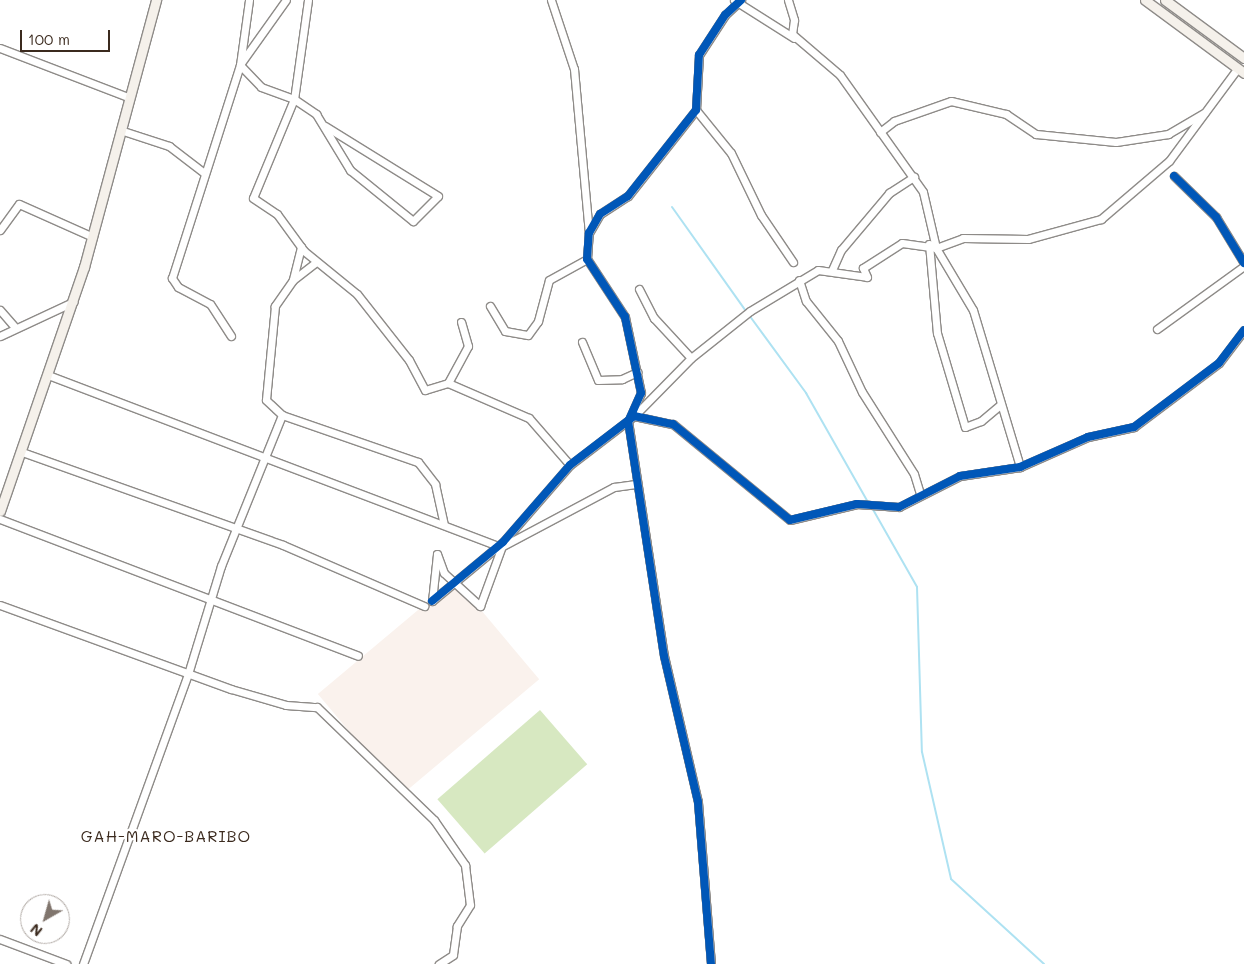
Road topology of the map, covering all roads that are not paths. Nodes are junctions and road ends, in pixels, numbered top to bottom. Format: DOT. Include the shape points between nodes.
graph roads {
  1 [pos="156,0"];
  2 [pos="249,0"];
  3 [pos="286,0"];
  4 [pos="308,0"];
  5 [pos="551,0"];
  6 [pos="788,0"];
  7 [pos="1145,0"];
  8 [pos="1164,0"];
  9 [pos="738,1"];
  10 [pos="811,47"];
  11 [pos="0,48"];
  12 [pos="1244,58"];
  13 [pos="240,65"];
  14 [pos="1241,71"];
  15 [pos="130,98"];
  16 [pos="294,99"];
  17 [pos="696,110"];
  18 [pos="1204,113"];
  19 [pos="325,126"];
  20 [pos="120,130"];
  21 [pos="880,132"];
  22 [pos="204,172"];
  23 [pos="1174,176"];
  24 [pos="914,177"];
  25 [pos="0,230"];
  26 [pos="589,233"];
  27 [pos="931,236"];
  28 [pos="93,237"];
  29 [pos="301,247"];
  30 [pos="928,247"];
  31 [pos="936,248"];
  32 [pos="587,259"];
  33 [pos="316,262"];
  34 [pos="793,262"];
  35 [pos="1244,264"];
  36 [pos="832,270"];
  37 [pos="293,280"];
  38 [pos="799,280"];
  39 [pos="639,290"];
  40 [pos="73,302"];
  41 [pos="490,306"];
  42 [pos="0,310"];
  43 [pos="461,322"];
  44 [pos="15,327"];
  45 [pos="1156,329"];
  46 [pos="1244,330"];
  47 [pos="0,336"];
  48 [pos="231,336"];
  49 [pos="582,342"];
  50 [pos="692,358"];
  51 [pos="637,372"];
  52 [pos="48,375"];
  53 [pos="448,383"];
  54 [pos="1001,404"];
  55 [pos="282,415"];
  56 [pos="634,416"];
  57 [pos="628,422"];
  58 [pos="22,452"];
  59 [pos="267,457"];
  60 [pos="570,465"];
  61 [pos="1020,467"];
  62 [pos="636,484"];
  63 [pos="920,494"];
  64 [pos="0,512"];
  65 [pos="0,519"];
  66 [pos="444,525"];
  67 [pos="235,531"];
  68 [pos="500,545"];
  69 [pos="453,582"];
  70 [pos="210,599"];
  71 [pos="0,605"];
  72 [pos="424,606"];
  73 [pos="358,656"];
  74 [pos="188,674"];
  75 [pos="0,939"];
  76 [pos="66,964"];
  77 [pos="83,964"];
  78 [pos="439,964"];
  79 [pos="711,964"];
  1 -- 15 [label="main road"];
  2 -- 13 [label="street"];
  3 -- 13 [label="street"];
  4 -- 16 [label="street"];
  5 -- 26 [label="street" via="574,69"];
  6 -- 10 [label="street" via="794,20 792,34"];
  7 -- 14 [label="main road"];
  8 -- 12 [label="main road"];
  9 -- 10 [label="street" via="774,29"];
  9 -- 17 [label="street" via="699,54"];
  10 -- 21 [label="street" via="840,75"];
  11 -- 15 [label="street"];
  13 -- 16 [label="street" via="261,87"];
  13 -- 22 [label="street"];
  14 -- 18 [label="street"];
  15 -- 20 [label="main road"];
  16 -- 19 [label="street"];
  16 -- 29 [label="street" via="253,198 277,214"];
  17 -- 26 [label="street" via="628,196 600,214"];
  17 -- 34 [label="street" via="731,153 761,215"];
  18 -- 21 [label="street" via="1168,134 1116,142 1036,134 1006,114 950,101 894,121"];
  18 -- 31 [label="street" via="1160,171 1096,222 1041,237 963,238"];
  19 -- 19 [label="street" via="437,192 438,196 413,221 350,170"];
  20 -- 22 [label="street" via="169,146"];
  20 -- 28 [label="main road"];
  21 -- 24 [label="street"];
  22 -- 48 [label="street" via="172,278 178,287 210,304"];
  23 -- 35 [label="street" via="1216,217"];
  24 -- 27 [label="street" via="923,192"];
  24 -- 36 [label="street" via="884,198 841,250"];
  25 -- 28 [label="street" via="19,204"];
  26 -- 32 [label="street"];
  27 -- 30 [label="street"];
  27 -- 31 [label="street"];
  28 -- 40 [label="main road"];
  29 -- 33 [label="street"];
  29 -- 37 [label="street"];
  30 -- 31 [label="street"];
  30 -- 36 [label="street" via="902,243 893,247 863,268 867,277"];
  30 -- 54 [label="street" via="937,332 964,425 973,426"];
  31 -- 54 [label="street" via="973,310 986,367"];
  32 -- 41 [label="street" via="549,280 538,321 528,335 505,331"];
  32 -- 51 [label="street" via="625,317"];
  33 -- 37 [label="street"];
  33 -- 53 [label="street" via="357,294 409,360 422,388 430,391"];
  35 -- 45 [label="street"];
  36 -- 38 [label="street" via="818,270"];
  37 -- 55 [label="street" via="275,306 276,336 266,391 266,400"];
  38 -- 50 [label="street" via="750,311"];
  38 -- 63 [label="street" via="806,301 838,341 862,392 914,474"];
  39 -- 50 [label="street" via="654,318"];
  40 -- 44 [label="street"];
  40 -- 52 [label="main road"];
  42 -- 44 [label="street"];
  43 -- 53 [label="street" via="468,346"];
  44 -- 47 [label="street"];
  46 -- 61 [label="street" via="1219,363 1142,422 1088,437"];
  49 -- 51 [label="street" via="598,380 622,379"];
  50 -- 56 [label="street"];
  51 -- 57 [label="street" via="641,392"];
  52 -- 58 [label="main road"];
  52 -- 59 [label="street"];
  53 -- 60 [label="street" via="529,418"];
  54 -- 61 [label="street"];
  55 -- 59 [label="street"];
  55 -- 66 [label="street" via="418,462 435,484"];
  56 -- 57 [label="street"];
  56 -- 63 [label="street" via="673,424 790,520 857,504 899,507"];
  57 -- 60 [label="street"];
  57 -- 62 [label="street"];
  58 -- 64 [label="main road"];
  58 -- 67 [label="street"];
  59 -- 66 [label="street"];
  59 -- 67 [label="street"];
  60 -- 68 [label="street"];
  61 -- 63 [label="street" via="960,476"];
  62 -- 68 [label="street" via="614,487"];
  62 -- 79 [label="street" via="664,656 698,802"];
  65 -- 70 [label="street"];
  66 -- 68 [label="street"];
  67 -- 70 [label="street"];
  67 -- 72 [label="street" via="283,545"];
  68 -- 69 [label="street"];
  68 -- 69 [label="street" via="483,604 475,604"];
  69 -- 69 [label="street" via="432,601 437,554 444,573"];
  70 -- 73 [label="street"];
  70 -- 74 [label="street"];
  71 -- 74 [label="street"];
  74 -- 77 [label="street"];
  74 -- 78 [label="street" via="286,705 317,707 434,820 465,865 470,899 456,926 453,955"];
  75 -- 76 [label="street"];
}
